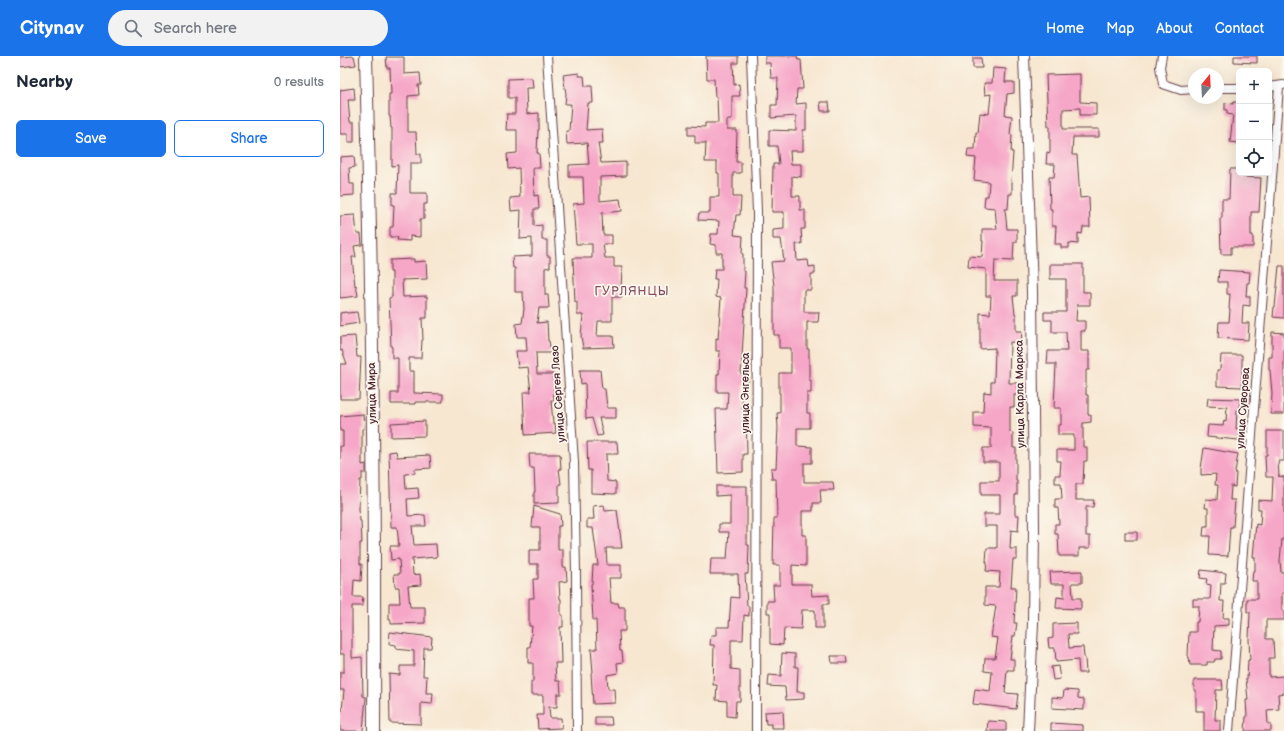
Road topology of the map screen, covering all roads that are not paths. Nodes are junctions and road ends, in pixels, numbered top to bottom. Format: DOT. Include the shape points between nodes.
graph roads {
  1 [pos="366,56"];
  2 [pos="547,56"];
  3 [pos="751,56"];
  4 [pos="1024,56"];
  5 [pos="1162,56"];
  6 [pos="1282,86"];
  7 [pos="1272,87"];
  8 [pos="1224,88"];
  9 [pos="1236,88"];
  10 [pos="1188,89"];
  11 [pos="374,731"];
  12 [pos="577,731"];
  13 [pos="756,731"];
  14 [pos="1028,731"];
  15 [pos="1229,731"];
  1 -- 11 [label="main road, улица Мира" via="375,587"];
  2 -- 12 [label="street, улица Сергея Лазо" via="574,462"];
  3 -- 13 [label="street, улица Энгельса" via="757,212"];
  4 -- 14 [label="street, улица Карла Маркса" via="1032,292 1034,530"];
  5 -- 10 [label="street" via="1160,67 1163,84 1181,90"];
  6 -- 7 [label="street"];
  6 -- 15 [label="street, улица Суворова"];
  8 -- 9 [label="street"];
}
